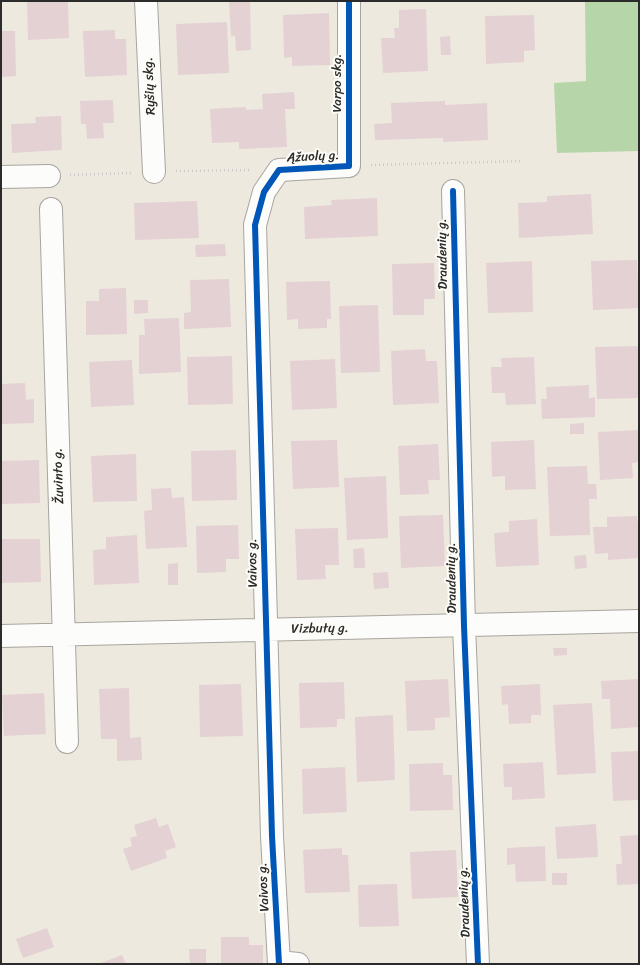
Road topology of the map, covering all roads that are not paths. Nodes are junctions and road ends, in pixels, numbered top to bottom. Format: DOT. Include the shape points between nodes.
graph roads {
  1 [pos="146,1"];
  2 [pos="348,1"];
  3 [pos="348,166"];
  4 [pos="279,170"];
  5 [pos="154,172"];
  6 [pos="49,176"];
  7 [pos="1,177"];
  8 [pos="453,191"];
  9 [pos="51,209"];
  10 [pos="639,621"];
  11 [pos="464,626"];
  12 [pos="266,630"];
  13 [pos="63,634"];
  14 [pos="1,636"];
  15 [pos="67,742"];
  16 [pos="285,963"];
  17 [pos="478,964"];
  1 -- 5 [label="street, Ryšių skg."];
  2 -- 3 [label="street, Varpo skg."];
  3 -- 4 [label="street, Ąžuolų g."];
  4 -- 12 [label="street, Vaivos g." via="264,192 255,226"];
  6 -- 7 [label="street"];
  8 -- 11 [label="street, Draudenių g."];
  9 -- 13 [label="street, Žuvinto g."];
  10 -- 11 [label="street, Vizbutų g."];
  11 -- 12 [label="street, Vizbutų g."];
  11 -- 17 [label="street, Draudenių g."];
  12 -- 13 [label="street, Vizbutų g."];
  12 -- 16 [label="street, Vaivos g." via="272,836"];
  13 -- 14 [label="street, Vizbutų g."];
  13 -- 15 [label="street, Žuvinto g."];
}
